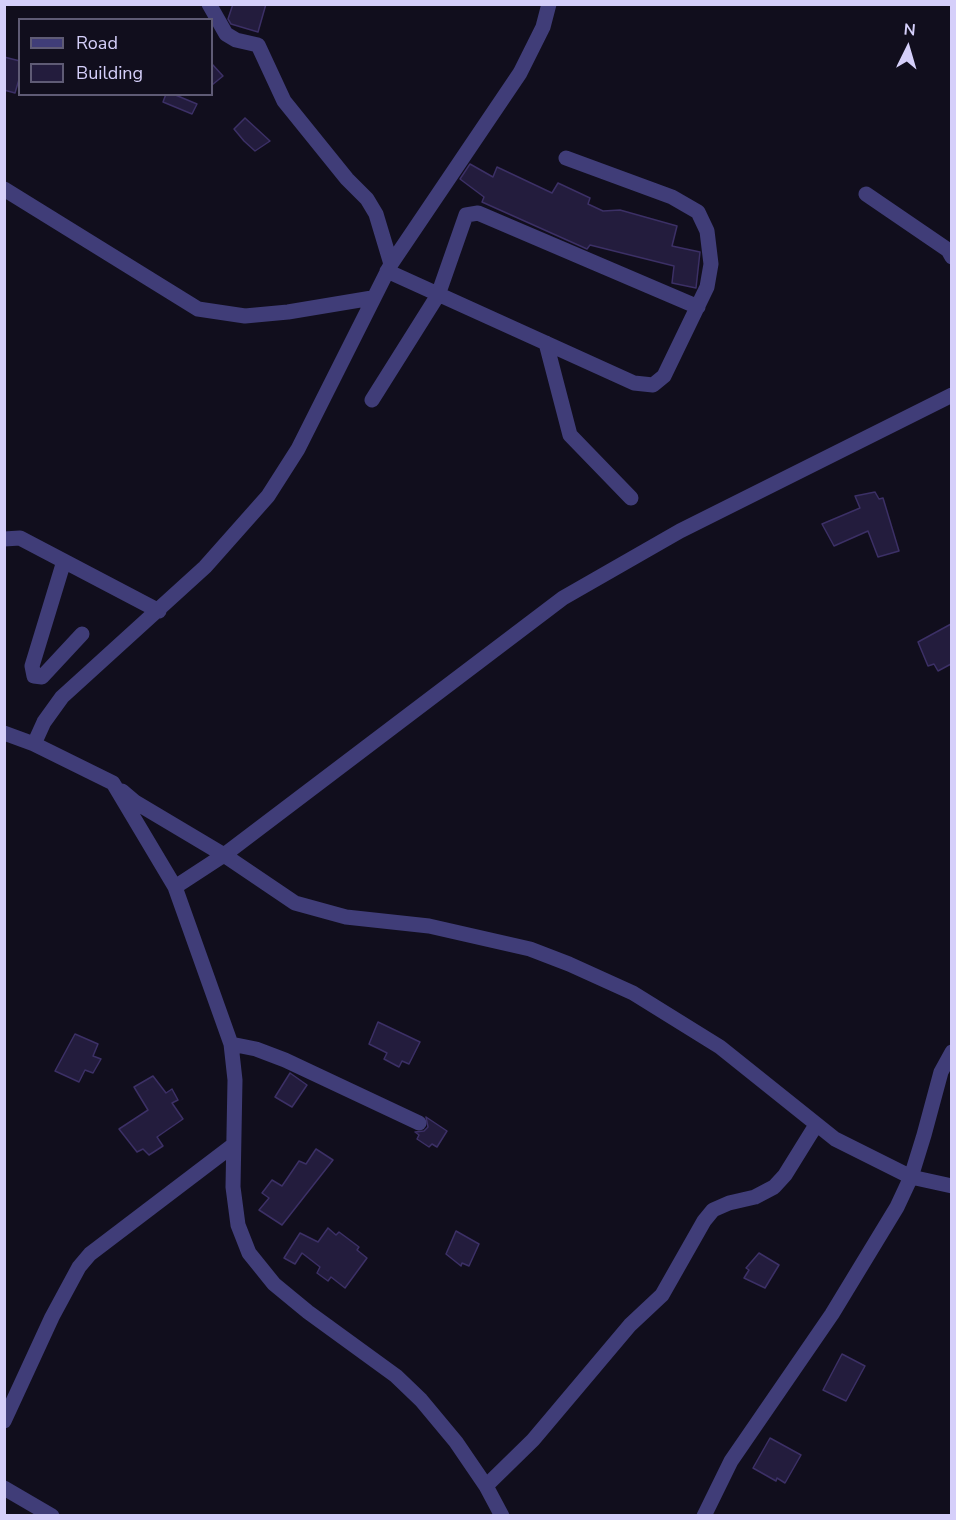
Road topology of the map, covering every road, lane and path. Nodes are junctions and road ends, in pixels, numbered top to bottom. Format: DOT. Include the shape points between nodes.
graph roads {
  1 [pos="209,4"];
  2 [pos="549,4"];
  3 [pos="566,158"];
  4 [pos="4,189"];
  5 [pos="866,194"];
  6 [pos="951,257"];
  7 [pos="389,268"];
  8 [pos="438,295"];
  9 [pos="372,298"];
  10 [pos="698,306"];
  11 [pos="546,343"];
  12 [pos="951,395"];
  13 [pos="372,400"];
  14 [pos="631,498"];
  15 [pos="4,539"];
  16 [pos="64,561"];
  17 [pos="159,611"];
  18 [pos="82,634"];
  19 [pos="4,734"];
  20 [pos="34,744"];
  21 [pos="113,783"];
  22 [pos="224,855"];
  23 [pos="175,888"];
  24 [pos="231,1044"];
  25 [pos="951,1052"];
  26 [pos="419,1123"];
  27 [pos="816,1125"];
  28 [pos="232,1146"];
  29 [pos="911,1177"];
  30 [pos="951,1186"];
  31 [pos="4,1421"];
  32 [pos="486,1486"];
  33 [pos="4,1488"];
  34 [pos="52,1515"];
  35 [pos="502,1515"];
  36 [pos="704,1515"];
  1 -- 7 [label="street" via="226,34 258,45 284,101 367,199 376,214"];
  2 -- 7 [label="street" via="543,27 520,73"];
  3 -- 10 [label="street" via="672,197 698,212 707,231 711,264"];
  4 -- 9 [label="street" via="198,309 245,316"];
  5 -- 6 [label="street" via="948,250"];
  7 -- 8 [label="street"];
  7 -- 9 [label="street"];
  8 -- 10 [label="street" via="466,215 478,213"];
  8 -- 11 [label="street"];
  8 -- 13 [label="street"];
  9 -- 17 [label="street" via="325,398 268,496 237,534"];
  10 -- 11 [label="street" via="664,376 653,385 634,383"];
  11 -- 14 [label="street" via="570,435"];
  12 -- 22 [label="street" via="680,531 563,598"];
  15 -- 16 [label="street" via="20,538"];
  16 -- 17 [label="street"];
  16 -- 18 [label="street" via="32,666 34,676 42,678"];
  17 -- 20 [label="street" via="62,697"];
  19 -- 20 [label="street"];
  20 -- 21 [label="street"];
  21 -- 22 [label="street" via="135,802"];
  21 -- 23 [label="street"];
  22 -- 23 [label="street"];
  22 -- 27 [label="street" via="295,903 313,910 464,933 569,963 633,993 720,1047"];
  23 -- 24 [label="street"];
  24 -- 26 [label="street" via="285,1059"];
  24 -- 28 [label="street" via="235,1080"];
  25 -- 29 [label="street" via="941,1072"];
  27 -- 29 [label="street" via="859,1152"];
  27 -- 32 [label="street" via="774,1187 713,1210 662,1295 630,1325 533,1440"];
  28 -- 31 [label="street" via="90,1254 79,1267"];
  28 -- 32 [label="street" via="238,1225 249,1253 274,1284 396,1376 421,1400"];
  29 -- 30 [label="street"];
  29 -- 36 [label="street" via="832,1314 731,1461"];
  32 -- 35 [label="street"];
  33 -- 34 [label="street"];
}
